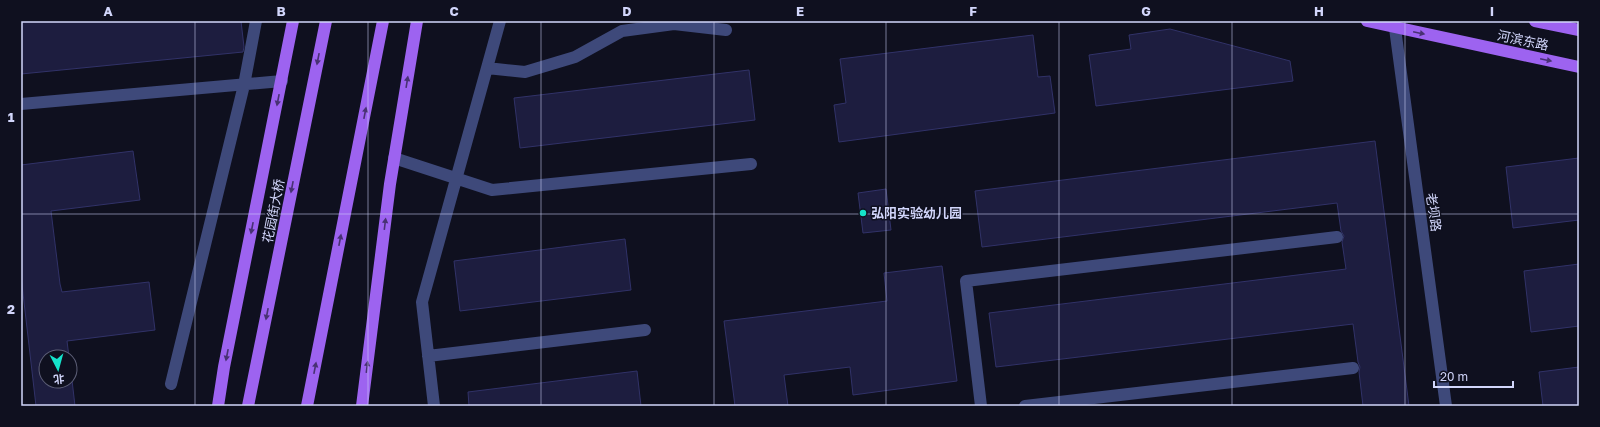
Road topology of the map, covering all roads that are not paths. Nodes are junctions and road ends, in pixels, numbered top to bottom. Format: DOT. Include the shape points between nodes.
graph roads {
  1 [pos="256,21"];
  2 [pos="293,21"];
  3 [pos="326,21"];
  4 [pos="383,21"];
  5 [pos="417,21"];
  6 [pos="500,21"];
  7 [pos="1367,21"];
  8 [pos="1535,21"];
  9 [pos="1395,24"];
  10 [pos="726,30"];
  11 [pos="1579,30"];
  12 [pos="1579,67"];
  13 [pos="487,68"];
  14 [pos="282,81"];
  15 [pos="244,85"];
  16 [pos="21,104"];
  17 [pos="394,158"];
  18 [pos="751,164"];
  19 [pos="457,179"];
  20 [pos="1337,237"];
  21 [pos="645,330"];
  22 [pos="428,356"];
  23 [pos="1353,368"];
  24 [pos="171,384"];
  25 [pos="218,406"];
  26 [pos="248,406"];
  27 [pos="307,406"];
  28 [pos="362,406"];
  29 [pos="434,406"];
  30 [pos="981,406"];
  31 [pos="1025,406"];
  32 [pos="1446,406"];
  1 -- 15 [label="street"];
  2 -- 14 [label="main road"];
  3 -- 26 [label="main road, 花园街大桥, one-way"];
  27 -- 4 [label="main road, one-way"];
  17 -- 5 [label="main road, one-way"];
  6 -- 13 [label="street"];
  7 -- 9 [label="main road, 河滨东路"];
  8 -- 11 [label="main road, 河滨东路"];
  9 -- 12 [label="main road, 河滨东路, one-way"];
  9 -- 32 [label="street, 老坝路"];
  10 -- 13 [label="street" via="674,24 622,31 575,57 526,72"];
  13 -- 19 [label="street"];
  14 -- 15 [label="street"];
  14 -- 25 [label="main road, one-way"];
  15 -- 16 [label="street"];
  15 -- 24 [label="street"];
  17 -- 19 [label="street"];
  28 -- 17 [label="main road, one-way"];
  18 -- 19 [label="street" via="492,190"];
  19 -- 22 [label="street" via="422,302"];
  20 -- 30 [label="street" via="966,281"];
  21 -- 22 [label="street"];
  22 -- 29 [label="street"];
  23 -- 31 [label="street"];
}
